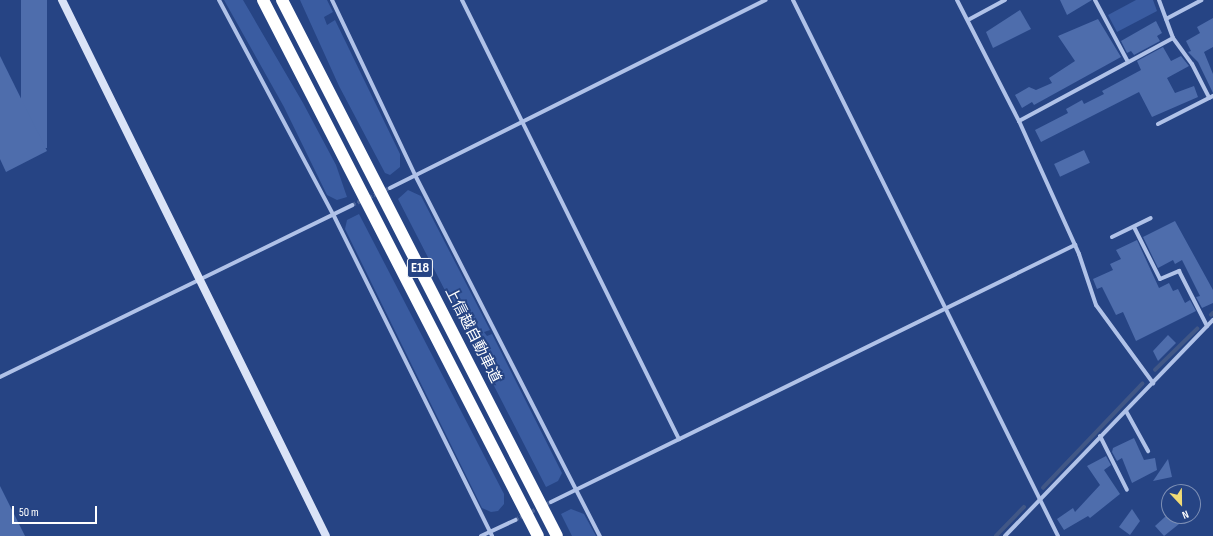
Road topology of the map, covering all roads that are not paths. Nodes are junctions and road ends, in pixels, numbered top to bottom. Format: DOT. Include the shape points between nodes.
graph roads {
  1 [pos="62,0"];
  2 [pos="219,0"];
  3 [pos="263,0"];
  4 [pos="282,0"];
  5 [pos="332,0"];
  6 [pos="462,0"];
  7 [pos="766,0"];
  8 [pos="793,0"];
  9 [pos="957,0"];
  10 [pos="1005,0"];
  11 [pos="1095,0"];
  12 [pos="1160,0"];
  13 [pos="1201,0"];
  14 [pos="1166,19"];
  15 [pos="968,20"];
  16 [pos="1173,38"];
  17 [pos="1128,62"];
  18 [pos="1211,97"];
  19 [pos="522,121"];
  20 [pos="1019,122"];
  21 [pos="1158,124"];
  22 [pos="416,175"];
  23 [pos="390,188"];
  24 [pos="352,205"];
  25 [pos="333,214"];
  26 [pos="1151,218"];
  27 [pos="1134,227"];
  28 [pos="1112,237"];
  29 [pos="1075,245"];
  30 [pos="199,279"];
  31 [pos="944,308"];
  32 [pos="1213,320"];
  33 [pos="1207,326"];
  34 [pos="0,377"];
  35 [pos="1153,383"];
  36 [pos="1126,410"];
  37 [pos="1100,436"];
  38 [pos="679,438"];
  39 [pos="1148,451"];
  40 [pos="575,490"];
  41 [pos="1127,490"];
  42 [pos="1039,500"];
  43 [pos="551,502"];
  44 [pos="515,520"];
  45 [pos="491,534"];
  46 [pos="326,536"];
  47 [pos="481,536"];
  48 [pos="538,536"];
  49 [pos="557,536"];
  50 [pos="600,536"];
  51 [pos="1004,536"];
  52 [pos="1058,536"];
  1 -- 30 [label="street"];
  2 -- 25 [label="street"];
  3 -- 48 [label="highway, E18"];
  4 -- 49 [label="highway, 上信越自動車道 / E18"];
  5 -- 22 [label="street"];
  6 -- 19 [label="street"];
  7 -- 19 [label="street"];
  8 -- 31 [label="street"];
  9 -- 15 [label="street"];
  10 -- 15 [label="street"];
  11 -- 17 [label="street"];
  12 -- 14 [label="street"];
  13 -- 14 [label="street"];
  14 -- 16 [label="street"];
  15 -- 20 [label="street"];
  16 -- 17 [label="street"];
  16 -- 18 [label="street"];
  17 -- 20 [label="street"];
  18 -- 21 [label="street"];
  19 -- 22 [label="street"];
  19 -- 38 [label="street"];
  20 -- 29 [label="street"];
  22 -- 23 [label="street"];
  22 -- 40 [label="street"];
  24 -- 25 [label="street"];
  25 -- 30 [label="street"];
  25 -- 45 [label="street"];
  26 -- 27 [label="street"];
  27 -- 28 [label="street"];
  27 -- 33 [label="street" via="1160,278 1179,271"];
  29 -- 31 [label="street"];
  29 -- 35 [label="street" via="1096,305"];
  30 -- 34 [label="street"];
  30 -- 46 [label="street"];
  31 -- 38 [label="street"];
  31 -- 42 [label="street"];
  32 -- 33 [label="street"];
  33 -- 35 [label="street"];
  35 -- 36 [label="street"];
  36 -- 37 [label="street"];
  36 -- 39 [label="street"];
  37 -- 41 [label="street"];
  37 -- 42 [label="street"];
  38 -- 40 [label="street"];
  40 -- 43 [label="street"];
  40 -- 50 [label="street"];
  42 -- 51 [label="street"];
  42 -- 52 [label="street"];
  44 -- 45 [label="street"];
  45 -- 47 [label="street"];
}
